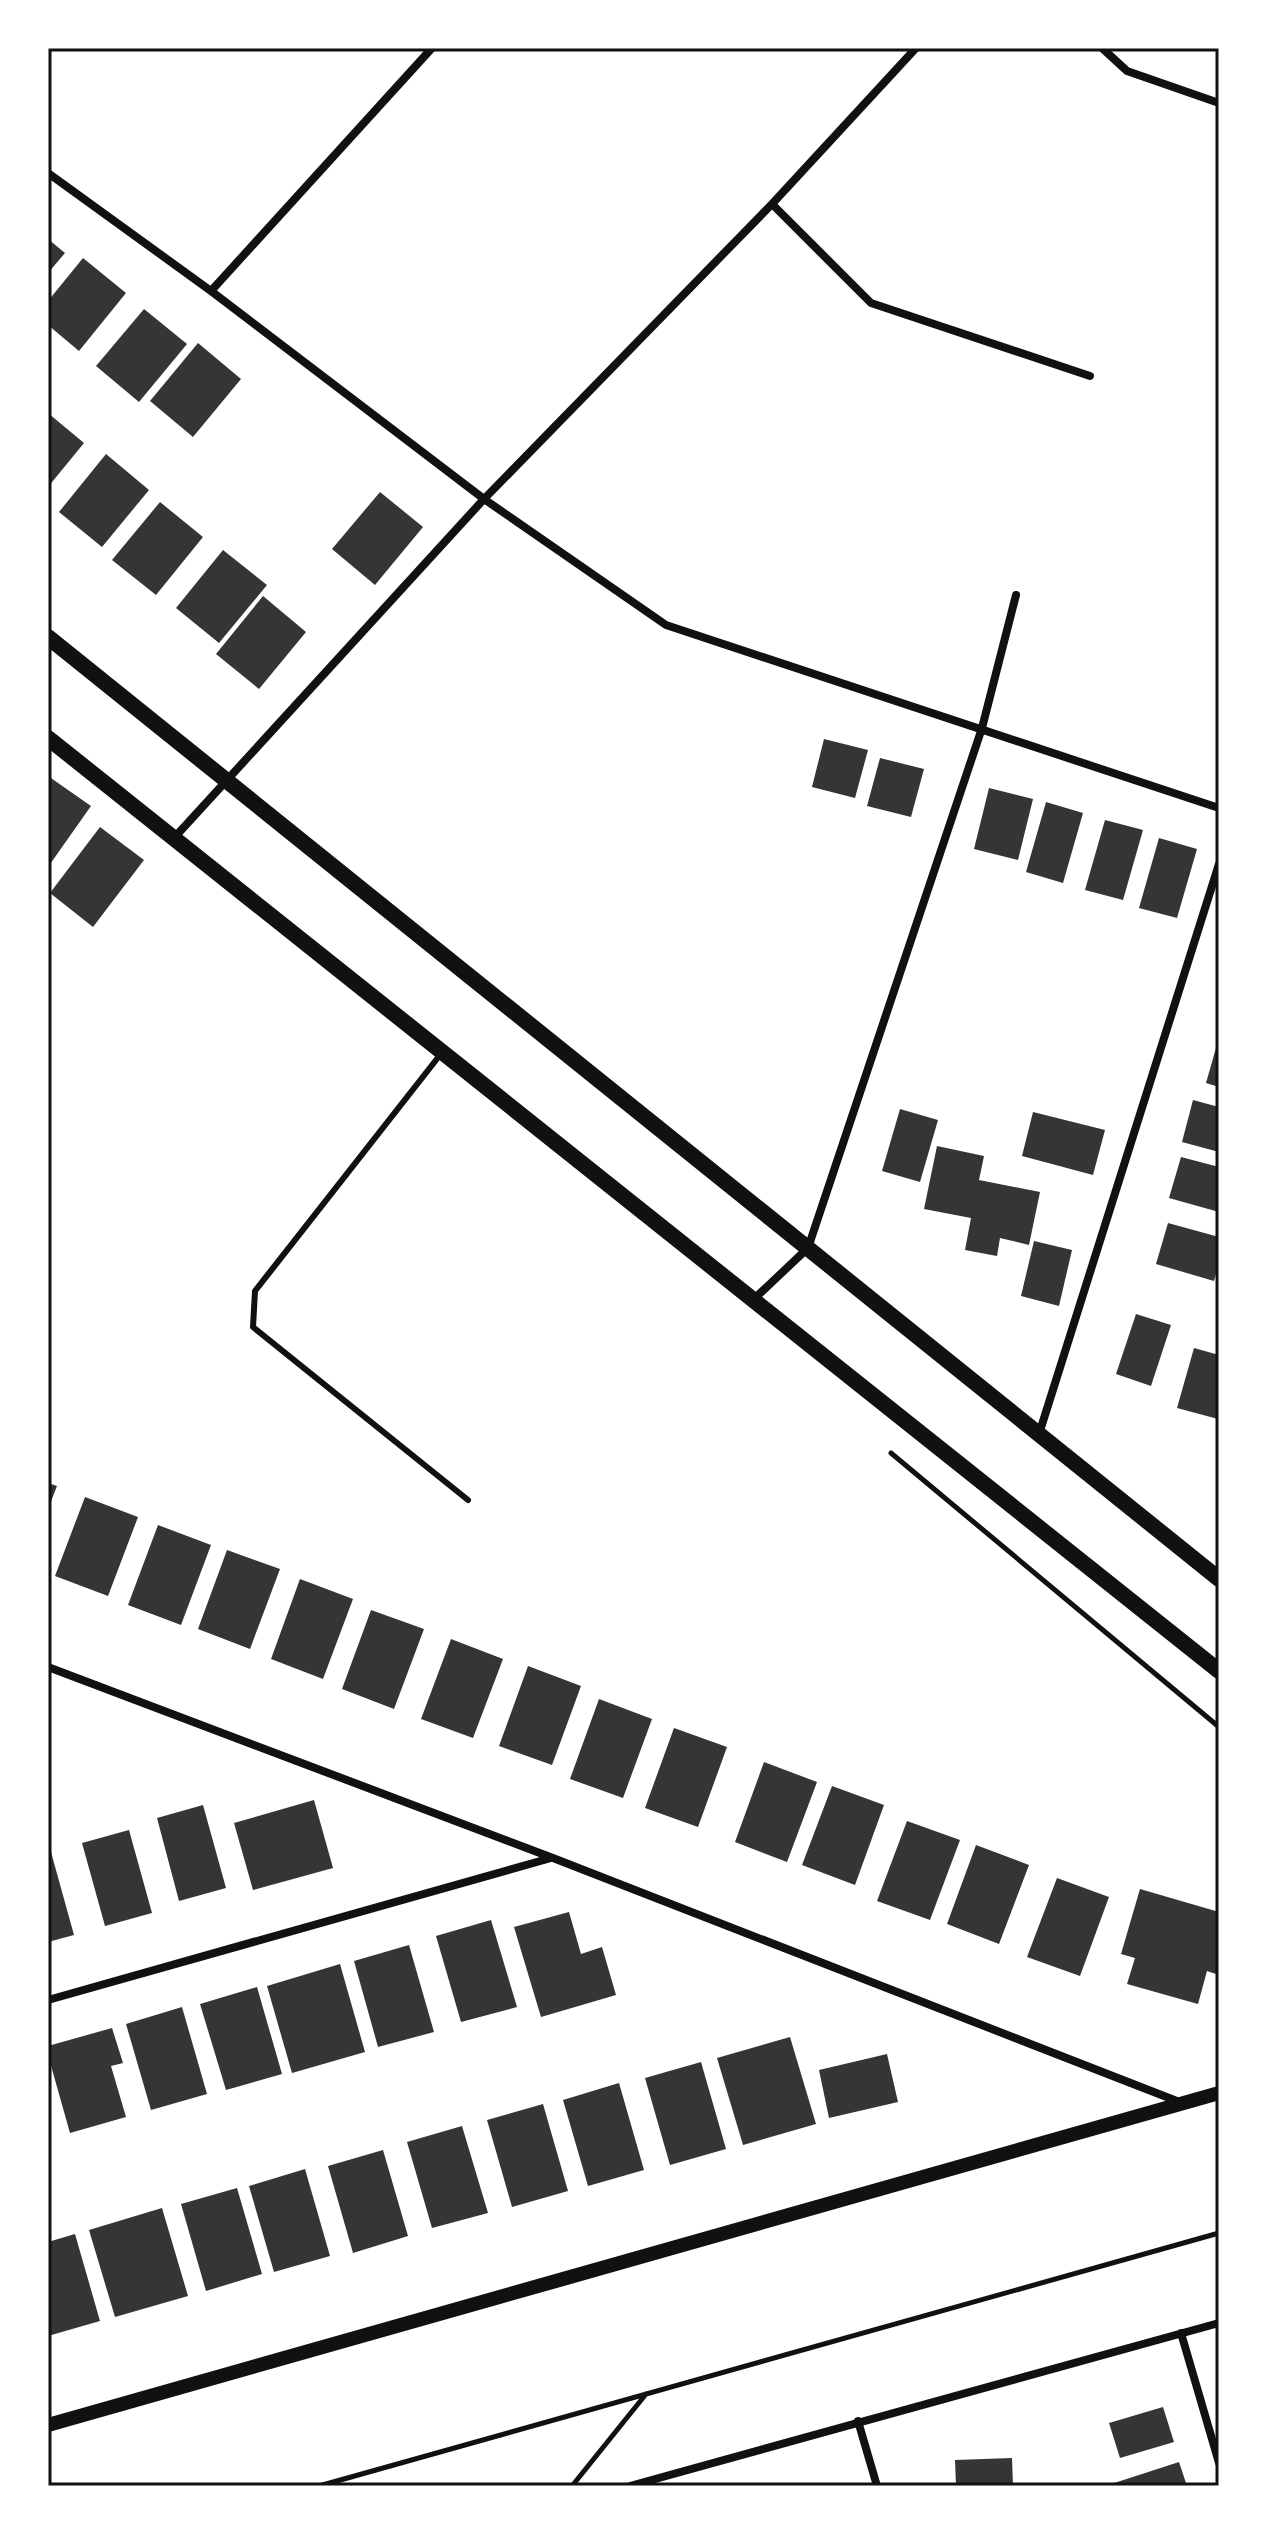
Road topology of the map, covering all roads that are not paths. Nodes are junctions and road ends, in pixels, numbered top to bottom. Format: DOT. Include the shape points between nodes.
graph roads {
  1 [pos="432,48"];
  2 [pos="916,48"];
  3 [pos="1102,48"];
  4 [pos="1219,103"];
  5 [pos="48,173"];
  6 [pos="772,204"];
  7 [pos="211,291"];
  8 [pos="1090,376"];
  9 [pos="484,499"];
  10 [pos="1016,595"];
  11 [pos="48,637"];
  12 [pos="982,728"];
  13 [pos="48,738"];
  14 [pos="228,782"];
  15 [pos="1219,808"];
  16 [pos="174,838"];
  17 [pos="1219,864"];
  18 [pos="443,1052"];
  19 [pos="808,1248"];
  20 [pos="753,1300"];
  21 [pos="1039,1435"];
  22 [pos="468,1500"];
  23 [pos="1219,1579"];
  24 [pos="48,1667"];
  25 [pos="1219,1671"];
  26 [pos="553,1858"];
  27 [pos="48,2000"];
  28 [pos="1219,2093"];
  29 [pos="1184,2103"];
  30 [pos="1219,2323"];
  31 [pos="1181,2333"];
  32 [pos="858,2421"];
  33 [pos="48,2425"];
  34 [pos="1219,2463"];
  35 [pos="630,2486"];
  36 [pos="877,2486"];
  1 -- 7 [label="street"];
  2 -- 6 [label="street"];
  3 -- 4 [label="street" via="1127,71"];
  5 -- 7 [label="street"];
  6 -- 8 [label="street" via="871,303"];
  6 -- 9 [label="street"];
  7 -- 9 [label="street"];
  9 -- 12 [label="street" via="666,625"];
  9 -- 14 [label="street"];
  10 -- 12 [label="street"];
  11 -- 14 [label="main road"];
  12 -- 15 [label="street"];
  12 -- 19 [label="street"];
  13 -- 16 [label="main road"];
  14 -- 16 [label="street"];
  14 -- 19 [label="main road"];
  16 -- 18 [label="main road"];
  17 -- 21 [label="street"];
  18 -- 20 [label="main road"];
  18 -- 22 [label="lane" via="255,1291 253,1327"];
  19 -- 20 [label="street"];
  19 -- 21 [label="main road"];
  20 -- 25 [label="main road"];
  21 -- 23 [label="main road"];
  24 -- 26 [label="street"];
  26 -- 27 [label="street"];
  26 -- 29 [label="street"];
  28 -- 29 [label="street"];
  29 -- 33 [label="street"];
  30 -- 31 [label="street"];
  31 -- 32 [label="street"];
  31 -- 34 [label="street"];
  32 -- 35 [label="street"];
  32 -- 36 [label="street"];
}
